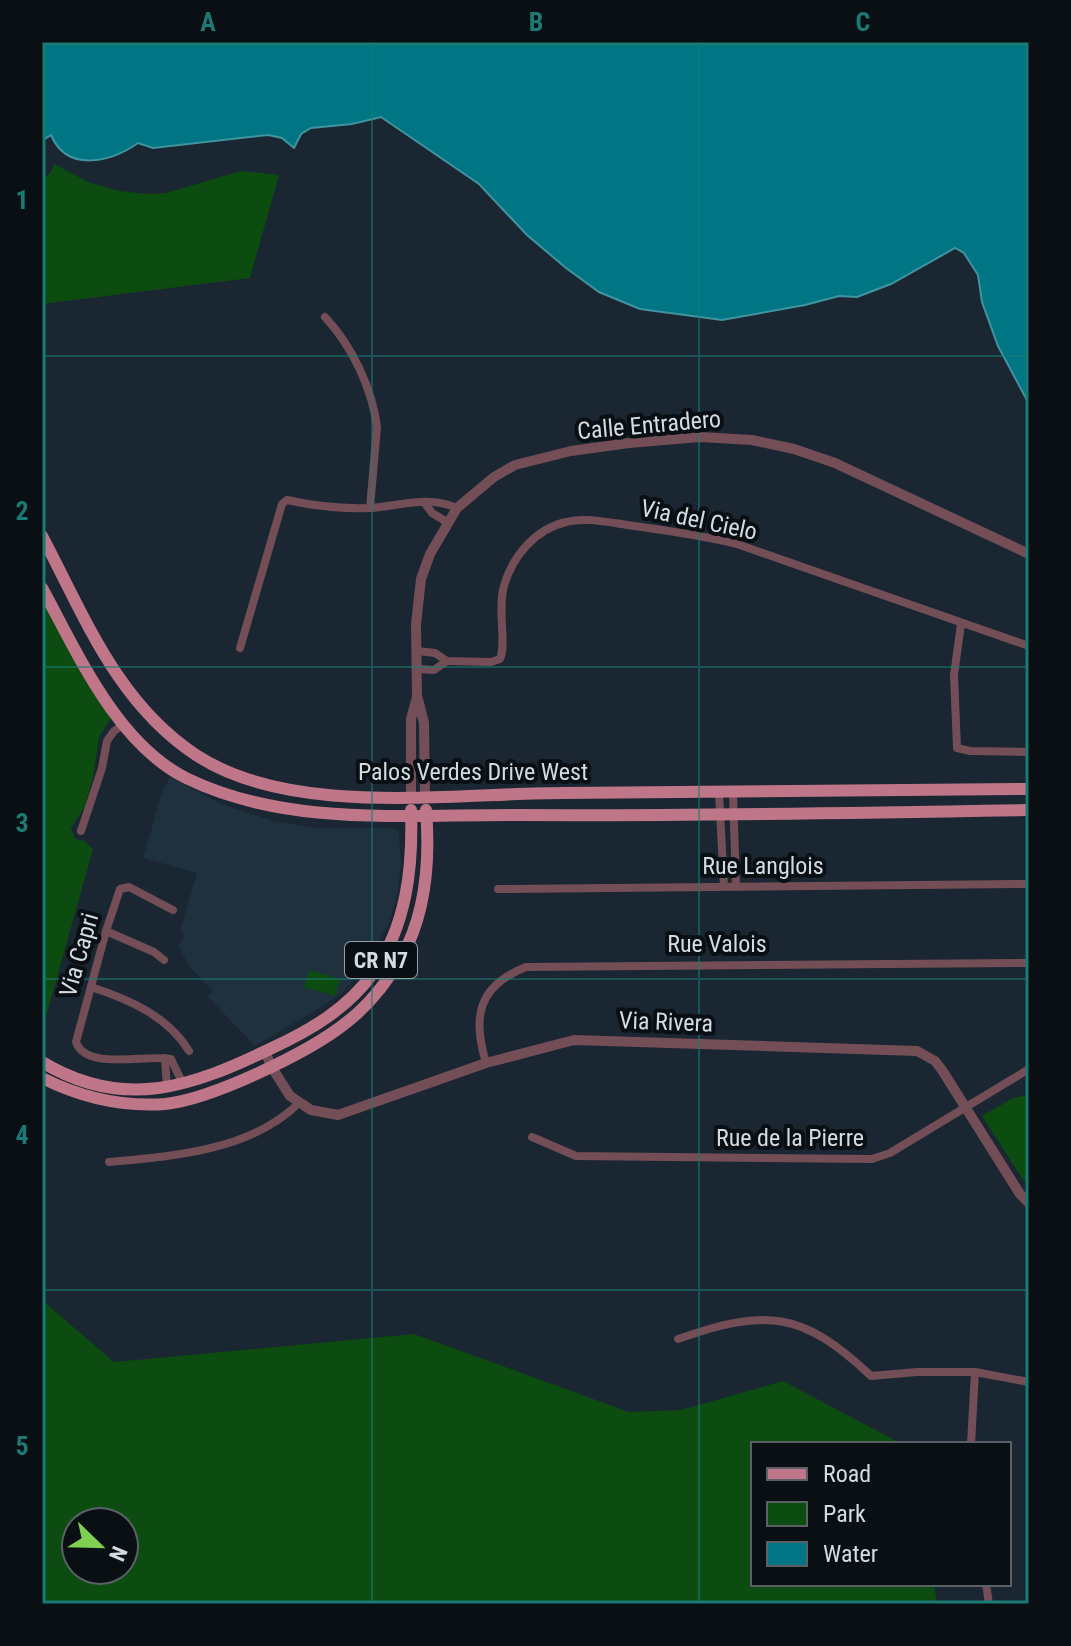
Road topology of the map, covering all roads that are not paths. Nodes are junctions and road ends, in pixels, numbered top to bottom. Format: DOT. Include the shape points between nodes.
graph roads {
  1 [pos="325,317"];
  2 [pos="424,502"];
  3 [pos="370,508"];
  4 [pos="457,508"];
  5 [pos="447,522"];
  6 [pos="42,536"];
  7 [pos="1029,554"];
  8 [pos="42,588"];
  9 [pos="961,624"];
  10 [pos="1029,646"];
  11 [pos="240,648"];
  12 [pos="417,651"];
  13 [pos="447,661"];
  14 [pos="418,669"];
  15 [pos="417,697"];
  16 [pos="123,725"];
  17 [pos="1029,752"];
  18 [pos="1029,789"];
  19 [pos="726,793"];
  20 [pos="411,797"];
  21 [pos="425,797"];
  22 [pos="1029,810"];
  23 [pos="411,815"];
  24 [pos="427,815"];
  25 [pos="728,815"];
  26 [pos="81,831"];
  27 [pos="1029,884"];
  28 [pos="724,886"];
  29 [pos="736,887"];
  30 [pos="498,889"];
  31 [pos="173,910"];
  32 [pos="106,931"];
  33 [pos="164,960"];
  34 [pos="1029,963"];
  35 [pos="370,977"];
  36 [pos="91,987"];
  37 [pos="340,1028"];
  38 [pos="189,1051"];
  39 [pos="265,1051"];
  40 [pos="165,1058"];
  41 [pos="42,1062"];
  42 [pos="486,1063"];
  43 [pos="271,1066"];
  44 [pos="1029,1069"];
  45 [pos="42,1078"];
  46 [pos="175,1083"];
  47 [pos="299,1103"];
  48 [pos="141,1104"];
  49 [pos="966,1107"];
  50 [pos="532,1137"];
  51 [pos="109,1162"];
  52 [pos="1029,1203"];
  53 [pos="678,1339"];
  54 [pos="975,1372"];
  55 [pos="1029,1382"];
  56 [pos="971,1442"];
  1 -- 3 [label="street" via="358,367 375,414"];
  2 -- 3 [label="street"];
  2 -- 4 [label="street" via="442,501"];
  2 -- 5 [label="street"];
  3 -- 11 [label="street" via="287,500 282,504"];
  4 -- 5 [label="street, Calle Entradero"];
  4 -- 7 [label="street, Calle Entradero" via="494,477 534,459 629,443 739,438 835,463"];
  5 -- 12 [label="street, Calle Entradero" via="421,579"];
  6 -- 20 [label="main road, Palos Verdes Drive West" via="121,682 142,710 181,744 227,772 275,788"];
  8 -- 16 [label="main road, Palos Verdes Drive West" via="98,691"];
  9 -- 10 [label="street, Via del Cielo"];
  9 -- 13 [label="street, Via del Cielo" via="737,544 582,520 554,526 532,540 514,562 504,586 500,659"];
  9 -- 17 [label="street" via="954,675 957,748"];
  12 -- 13 [label="street, Via del Cielo"];
  12 -- 14 [label="street, Calle Entradero"];
  13 -- 14 [label="street, Via del Cielo" via="434,670"];
  14 -- 15 [label="street, Calle Entradero"];
  15 -- 20 [label="street" via="411,719"];
  15 -- 21 [label="street" via="424,723"];
  16 -- 23 [label="main road, Palos Verdes Drive West" via="184,777 232,795 298,811"];
  16 -- 26 [label="street" via="107,741"];
  18 -- 19 [label="main road, Palos Verdes Drive West"];
  19 -- 21 [label="main road, Palos Verdes Drive West"];
  19 -- 25 [label="street"];
  19 -- 25 [label="street"];
  20 -- 21 [label="main road, Palos Verdes Drive West"];
  20 -- 23 [label="main road, CR N7"];
  21 -- 24 [label="main road, CR N7"];
  22 -- 25 [label="main road, Palos Verdes Drive West"];
  23 -- 24 [label="main road, Palos Verdes Drive West"];
  23 -- 35 [label="main road, CR N7" via="402,913"];
  24 -- 25 [label="main road, Palos Verdes Drive West"];
  24 -- 37 [label="main road, CR N7" via="425,880 403,955 371,1001"];
  25 -- 28 [label="street"];
  25 -- 29 [label="street"];
  27 -- 29 [label="street, Rue Langlois"];
  28 -- 29 [label="street, Rue Langlois"];
  28 -- 30 [label="street, Rue Langlois"];
  31 -- 32 [label="street, Via Capri" via="125,886"];
  32 -- 33 [label="street"];
  32 -- 36 [label="street, Via Capri"];
  34 -- 42 [label="street, Rue Valois" via="526,967 507,974 483,1003 477,1028"];
  35 -- 37 [label="main road" via="370,990"];
  35 -- 39 [label="main road, CR N7" via="336,1011"];
  36 -- 38 [label="street" via="146,1010"];
  36 -- 40 [label="street, Via Capri" via="77,1035 79,1050 98,1059"];
  37 -- 43 [label="main road, CR N7"];
  39 -- 43 [label="street"];
  39 -- 46 [label="main road, CR N7" via="222,1072"];
  40 -- 46 [label="street"];
  40 -- 46 [label="street" via="171,1059"];
  41 -- 46 [label="main road, CR N7" via="104,1087 141,1090"];
  42 -- 47 [label="street, Via Rivera" via="338,1115"];
  42 -- 49 [label="street, Via Rivera" via="574,1040 907,1050 935,1061"];
  43 -- 47 [label="street"];
  43 -- 48 [label="main road, CR N7" via="191,1100"];
  44 -- 49 [label="street, Rue de la Pierre"];
  45 -- 48 [label="main road, CR N7" via="92,1098"];
  46 -- 48 [label="main road" via="156,1101"];
  47 -- 51 [label="street" via="277,1123 201,1152"];
  49 -- 50 [label="street, Rue de la Pierre" via="872,1159 576,1156"];
  49 -- 52 [label="street, Via Rivera"];
  53 -- 54 [label="street" via="722,1323 759,1318 784,1321 830,1340 871,1376"];
  54 -- 55 [label="street"];
  54 -- 56 [label="street"];
}
